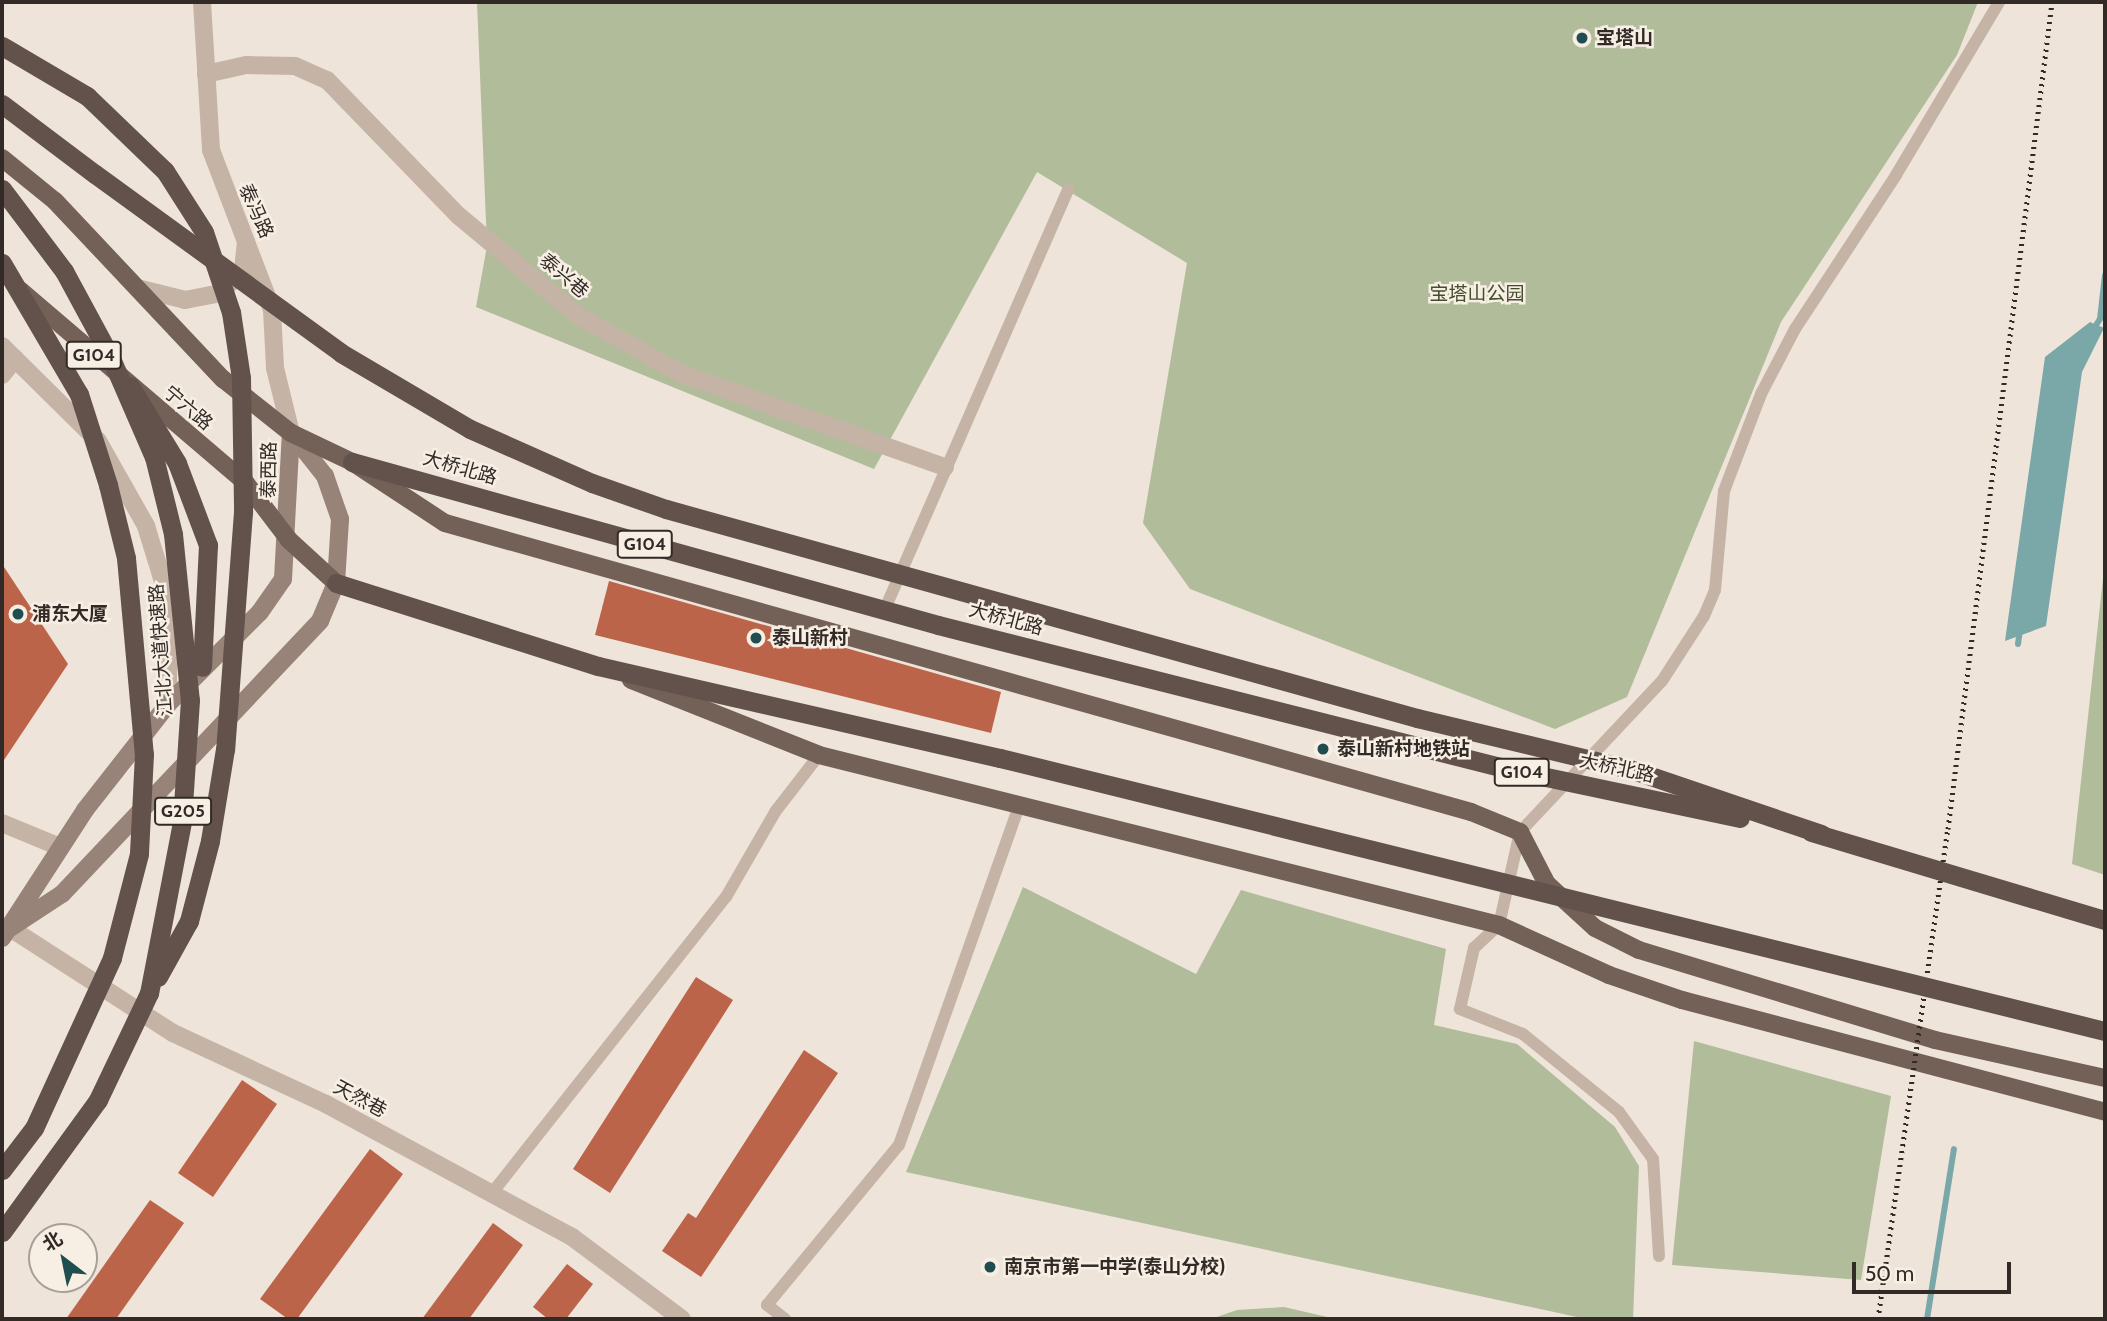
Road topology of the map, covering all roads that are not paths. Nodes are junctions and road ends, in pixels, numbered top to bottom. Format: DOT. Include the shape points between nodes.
graph roads {
  1 [pos="202,2"];
  2 [pos="1999,2"];
  3 [pos="2,46"];
  4 [pos="205,74"];
  5 [pos="2,104"];
  6 [pos="2,158"];
  7 [pos="2,189"];
  8 [pos="1068,189"];
  9 [pos="246,242"];
  10 [pos="2,262"];
  11 [pos="2,274"];
  12 [pos="132,286"];
  13 [pos="2,346"];
  14 [pos="15,359"];
  15 [pos="2,375"];
  16 [pos="130,386"];
  17 [pos="290,433"];
  18 [pos="352,462"];
  19 [pos="945,467"];
  20 [pos="289,540"];
  21 [pos="336,583"];
  22 [pos="884,611"];
  23 [pos="598,666"];
  24 [pos="202,667"];
  25 [pos="168,705"];
  26 [pos="819,755"];
  27 [pos="1020,807"];
  28 [pos="2,823"];
  29 [pos="1520,832"];
  30 [pos="1821,834"];
  31 [pos="60,847"];
  32 [pos="2105,920"];
  33 [pos="1499,925"];
  34 [pos="6,933"];
  35 [pos="149,993"];
  36 [pos="2105,1031"];
  37 [pos="2105,1078"];
  38 [pos="2105,1112"];
  39 [pos="2,1170"];
  40 [pos="492,1193"];
  41 [pos="2,1232"];
  42 [pos="1659,1256"];
  43 [pos="682,1319"];
  44 [pos="785,1319"];
  1 -- 4 [label="street, 泰冯路"];
  2 -- 29 [label="lane" via="1896,175 1795,329 1761,394 1724,491 1715,590 1704,616 1662,681"];
  3 -- 35 [label="highway, bridge" via="87,96 165,171 204,232 223,280 237,346 243,512 225,749 210,841 189,921"];
  4 -- 9 [label="street, 泰冯路" via="211,150"];
  4 -- 19 [label="street, 泰兴巷" via="246,65 295,66 327,80 450,208 577,315 681,374"];
  5 -- 30 [label="highway, bridge" via="341,353 470,429 592,483 666,509 1417,718 1630,769"];
  6 -- 12 [label="main road, 大桥北路" via="55,201"];
  7 -- 35 [label="highway, 江北大道快速路 / G205, bridge" via="64,271 110,356 154,457 173,534 190,700 182,822"];
  8 -- 19 [label="lane"];
  9 -- 12 [label="street" via="243,270 220,293 185,300 154,296"];
  9 -- 17 [label="street, 泰冯路" via="272,310 275,368"];
  10 -- 39 [label="highway, 江北大道快速路 / G205, bridge" via="79,394 108,485 127,572 144,754 139,854 112,958 34,1128"];
  11 -- 16 [label="main road, 宁六路 / G104"];
  12 -- 17 [label="main road, 大桥北路" via="223,379"];
  13 -- 14 [label="street"];
  14 -- 15 [label="street"];
  14 -- 25 [label="street" via="98,441 146,526 168,597"];
  16 -- 20 [label="main road, 宁六路 / G104" via="245,482"];
  16 -- 24 [label="highway" via="177,463 208,545"];
  17 -- 18 [label="main road, 大桥北路"];
  17 -- 20 [label="main road, 泰西路"];
  17 -- 21 [label="main road, 泰西路" via="332,493 340,519"];
  18 -- 22 [label="highway, 大桥北路 / G104"];
  18 -- 29 [label="main road" via="445,523 1418,794"];
  19 -- 22 [label="lane"];
  20 -- 21 [label="main road, 宁六路 / G104"];
  20 -- 24 [label="main road, 泰西路" via="283,579 274,595"];
  21 -- 23 [label="highway, G104"];
  21 -- 34 [label="main road, 泰西路" via="320,621 62,894"];
  22 -- 30 [label="highway, 大桥北路 / G104, bridge" via="1508,769"];
  23 -- 26 [label="main road"];
  23 -- 36 [label="highway, G104, bridge" via="1000,758"];
  24 -- 25 [label="main road, 泰西路"];
  25 -- 31 [label="main road, 泰西路"];
  26 -- 27 [label="main road"];
  26 -- 40 [label="lane" via="775,811 726,897"];
  27 -- 33 [label="main road"];
  27 -- 44 [label="lane" via="899,1145 767,1305"];
  28 -- 31 [label="street"];
  29 -- 33 [label="lane"];
  29 -- 37 [label="main road" via="1547,884 1595,928 1639,950 1935,1040"];
  30 -- 32 [label="highway, 大桥北路 / G104, bridge"];
  31 -- 34 [label="main road, 泰西路"];
  33 -- 38 [label="main road" via="1609,975 1682,1000"];
  33 -- 42 [label="lane" via="1474,948 1460,1009 1523,1034 1619,1112 1653,1160"];
  34 -- 40 [label="street, 天然巷" via="173,1033 326,1104"];
  35 -- 41 [label="highway, 江北大道快速路 / G205, bridge" via="99,1100"];
  40 -- 43 [label="street, 天然巷" via="572,1237"];
}
